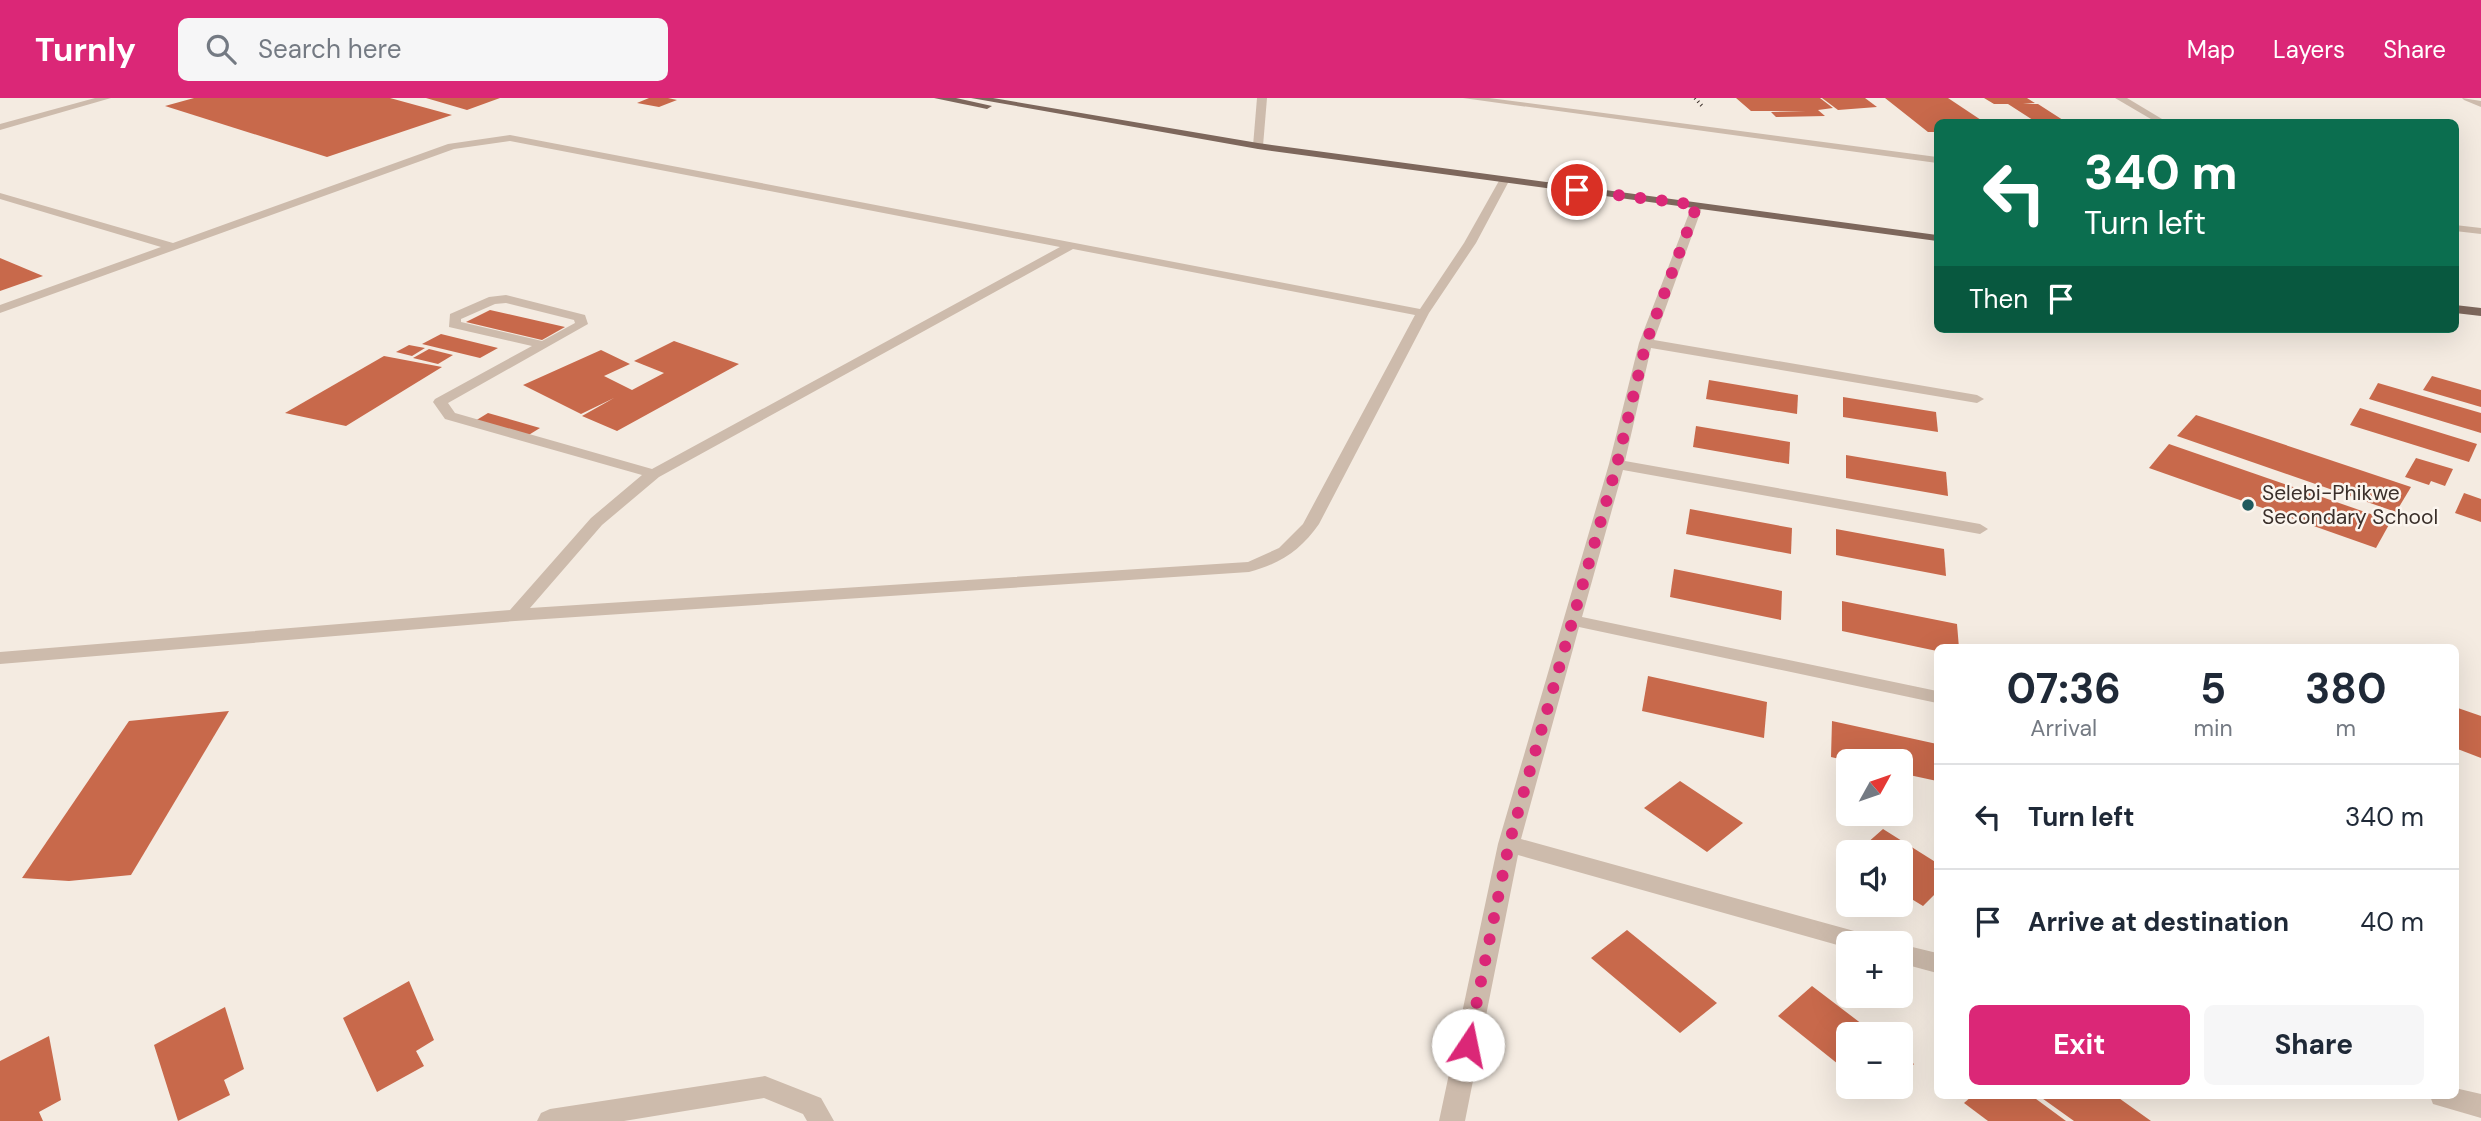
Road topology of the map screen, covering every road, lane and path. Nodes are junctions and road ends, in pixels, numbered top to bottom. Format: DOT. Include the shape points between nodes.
graph roads {
  1 [pos="106,98"];
  2 [pos="939,98"];
  3 [pos="976,98"];
  4 [pos="1262,98"];
  5 [pos="1468,98"];
  6 [pos="2120,98"];
  7 [pos="2467,98"];
  8 [pos="2481,104"];
  9 [pos="2157,119"];
  10 [pos="1112,123"];
  11 [pos="0,127"];
  12 [pos="1258,146"];
  13 [pos="1934,160"];
  14 [pos="1504,181"];
  15 [pos="0,196"];
  16 [pos="1697,205"];
  17 [pos="2459,228"];
  18 [pos="2481,231"];
  19 [pos="1934,237"];
  20 [pos="171,246"];
  21 [pos="1070,246"];
  22 [pos="2459,309"];
  23 [pos="0,310"];
  24 [pos="2481,312"];
  25 [pos="1423,313"];
  26 [pos="1646,343"];
  27 [pos="543,345"];
  28 [pos="1977,399"];
  29 [pos="1617,464"];
  30 [pos="654,474"];
  31 [pos="1980,528"];
  32 [pos="515,615"];
  33 [pos="1571,620"];
  34 [pos="0,658"];
  35 [pos="1934,696"];
  36 [pos="1509,844"];
  37 [pos="1836,935"];
  38 [pos="1913,957"];
  39 [pos="1934,962"];
  40 [pos="2454,1099"];
  41 [pos="2481,1106"];
  42 [pos="550,1121"];
  43 [pos="821,1121"];
  44 [pos="1452,1121"];
  1 -- 11 [label="street"];
  2 -- 10 [label="main road"];
  3 -- 10 [label="main road"];
  4 -- 12 [label="street"];
  5 -- 13 [label="street"];
  6 -- 9 [label="street"];
  7 -- 8 [label="street"];
  10 -- 12 [label="main road"];
  12 -- 14 [label="main road"];
  14 -- 16 [label="main road"];
  14 -- 25 [label="street"];
  15 -- 20 [label="street"];
  16 -- 19 [label="main road"];
  16 -- 26 [label="street"];
  17 -- 18 [label="street"];
  20 -- 21 [label="street" via="452,146 510,138"];
  20 -- 23 [label="street"];
  21 -- 25 [label="street"];
  21 -- 30 [label="street"];
  22 -- 24 [label="main road"];
  25 -- 32 [label="street" via="1311,524 1299,543 1276,559 1249,567"];
  26 -- 28 [label="street"];
  26 -- 29 [label="street"];
  27 -- 27 [label="street" via="582,324 580,318 506,299 492,300 455,317 454,324"];
  27 -- 30 [label="street" via="440,402 450,416"];
  29 -- 31 [label="street"];
  29 -- 33 [label="street"];
  30 -- 32 [label="street" via="597,518"];
  32 -- 34 [label="street"];
  33 -- 35 [label="street"];
  33 -- 36 [label="street"];
  36 -- 37 [label="street"];
  36 -- 44 [label="street"];
  38 -- 39 [label="street"];
  40 -- 41 [label="street"];
  42 -- 43 [label="street" via="765,1087 812,1105"];
}
